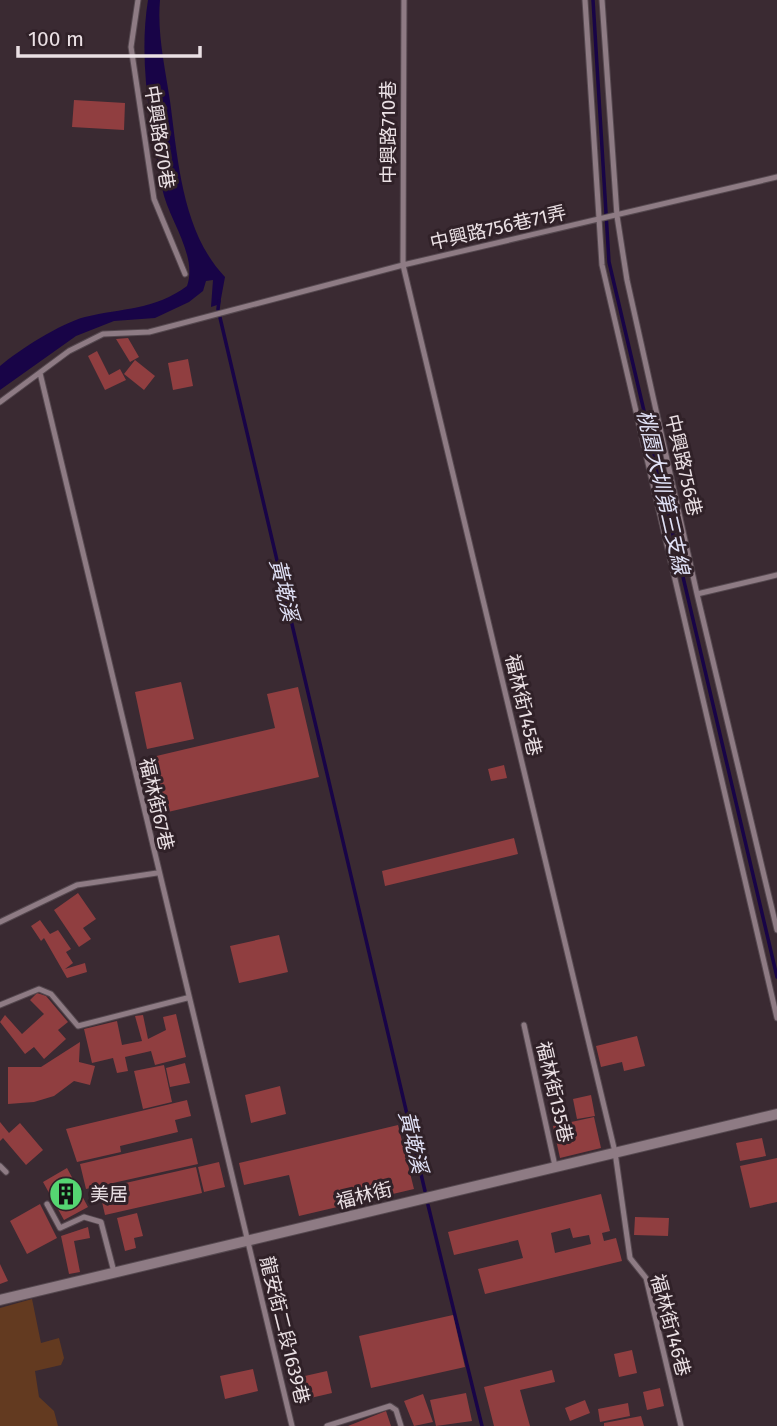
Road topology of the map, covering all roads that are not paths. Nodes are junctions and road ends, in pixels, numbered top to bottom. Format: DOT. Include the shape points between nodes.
graph roads {
  1 [pos="138,0"];
  2 [pos="404,0"];
  3 [pos="585,0"];
  4 [pos="602,0"];
  5 [pos="777,177"];
  6 [pos="617,216"];
  7 [pos="601,219"];
  8 [pos="403,265"];
  9 [pos="185,274"];
  10 [pos="40,373"];
  11 [pos="0,402"];
  12 [pos="777,575"];
  13 [pos="697,594"];
  14 [pos="158,873"];
  15 [pos="0,922"];
  16 [pos="777,930"];
  17 [pos="187,998"];
  18 [pos="0,1005"];
  19 [pos="777,1018"];
  20 [pos="524,1025"];
  21 [pos="777,1114"];
  22 [pos="615,1152"];
  23 [pos="0,1166"];
  24 [pos="555,1166"];
  25 [pos="6,1172"];
  26 [pos="47,1204"];
  27 [pos="247,1242"];
  28 [pos="114,1272"];
  29 [pos="0,1300"];
  30 [pos="292,1426"];
  31 [pos="327,1426"];
  32 [pos="401,1426"];
  33 [pos="681,1426"];
  1 -- 9 [label="lane, 中興路670巷" via="131,47 154,199"];
  2 -- 8 [label="lane, 中興路710巷"];
  3 -- 7 [label="lane"];
  4 -- 6 [label="lane, 中興路756巷"];
  5 -- 6 [label="lane, 中興路756巷71弄"];
  6 -- 7 [label="lane, 中興路756巷71弄"];
  6 -- 13 [label="lane, 中興路756巷" via="626,280"];
  7 -- 8 [label="lane, 中興路756巷71弄"];
  7 -- 19 [label="lane" via="602,265"];
  8 -- 10 [label="lane, 中興路756巷71弄" via="149,332 103,334"];
  8 -- 22 [label="lane, 福林街145巷"];
  10 -- 11 [label="lane, 中興路756巷71弄"];
  10 -- 14 [label="lane, 福林街67巷"];
  12 -- 13 [label="lane"];
  13 -- 16 [label="lane, 中興路756巷"];
  14 -- 15 [label="lane" via="77,885"];
  14 -- 17 [label="lane, 福林街67巷"];
  17 -- 18 [label="lane" via="78,1026 51,994 38,989"];
  17 -- 27 [label="lane, 福林街67巷"];
  20 -- 24 [label="lane, 福林街135巷"];
  21 -- 22 [label="street, 福林街"];
  22 -- 24 [label="street, 福林街"];
  22 -- 33 [label="lane, 福林街146巷" via="630,1258 646,1278"];
  23 -- 25 [label="lane"];
  24 -- 27 [label="street, 福林街"];
  26 -- 28 [label="lane" via="60,1228 84,1217 101,1222"];
  27 -- 28 [label="street, 福林街"];
  27 -- 30 [label="lane, 龍安街二段1639巷"];
  28 -- 29 [label="street, 福林街"];
  31 -- 32 [label="lane" via="390,1406"];
}
